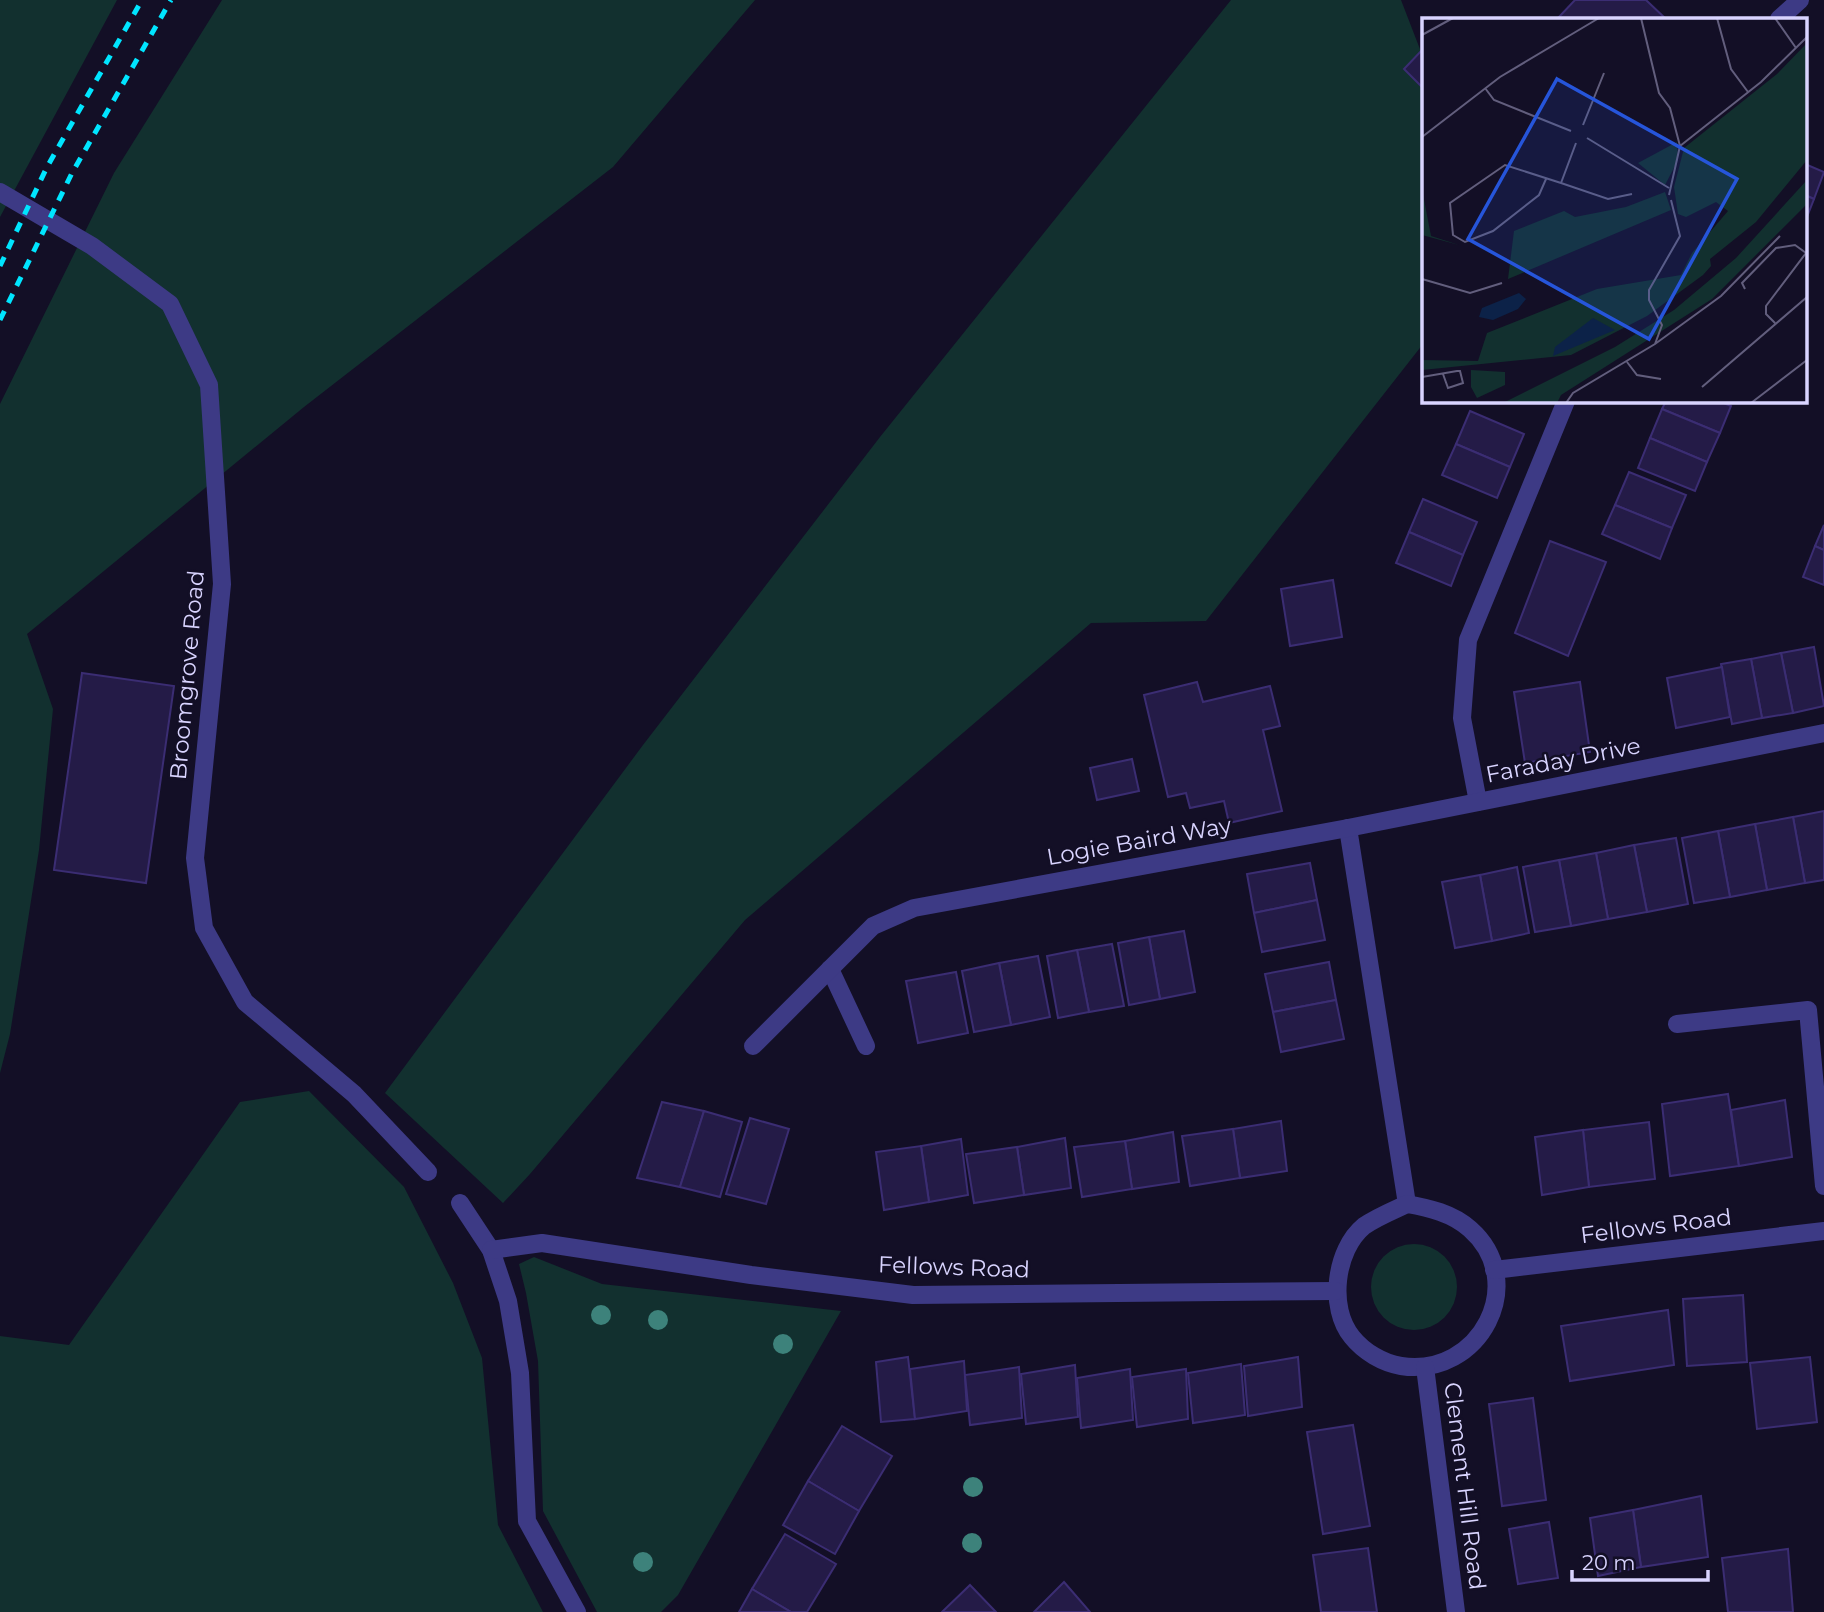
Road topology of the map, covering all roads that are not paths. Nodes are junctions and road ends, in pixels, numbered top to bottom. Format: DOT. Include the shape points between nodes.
graph roads {
  1 [pos="1800,0"];
  2 [pos="1780,18"];
  3 [pos="0,192"];
  4 [pos="1566,402"];
  5 [pos="1824,733"];
  6 [pos="1478,802"];
  7 [pos="1348,828"];
  8 [pos="830,969"];
  9 [pos="1677,1024"];
  10 [pos="753,1046"];
  11 [pos="866,1046"];
  12 [pos="428,1172"];
  13 [pos="1824,1186"];
  14 [pos="460,1203"];
  15 [pos="1407,1204"];
  16 [pos="1824,1231"];
  17 [pos="491,1250"];
  18 [pos="1494,1270"];
  19 [pos="1336,1291"];
  20 [pos="1425,1367"];
  21 [pos="577,1612"];
  22 [pos="1456,1612"];
  1 -- 2 [label="street"];
  3 -- 12 [label="street, Broomgrove Road" via="92,246 170,304 209,385 222,583 195,858 204,928 245,1002 354,1094"];
  4 -- 6 [label="street, Faraday Drive" via="1468,640 1462,718"];
  5 -- 6 [label="street, Faraday Drive"];
  6 -- 7 [label="street, Logie Baird Way"];
  7 -- 8 [label="street, Logie Baird Way" via="914,908 873,926"];
  7 -- 15 [label="street"];
  8 -- 10 [label="street, Logie Baird Way"];
  8 -- 11 [label="street"];
  9 -- 13 [label="street" via="1808,1010"];
  14 -- 17 [label="street"];
  15 -- 18 [label="street" via="1451,1216 1471,1229"];
  15 -- 19 [label="street" via="1363,1228 1348,1245"];
  16 -- 18 [label="street, Fellows Road"];
  17 -- 19 [label="street, Fellows Road" via="542,1243 913,1294"];
  17 -- 21 [label="street" via="508,1301 520,1373 527,1521"];
  18 -- 20 [label="street" via="1496,1294 1491,1317 1479,1338 1461,1354"];
  19 -- 20 [label="street" via="1340,1315 1352,1337 1370,1353 1392,1365"];
  20 -- 22 [label="street, Clement Hill Road"];
}
